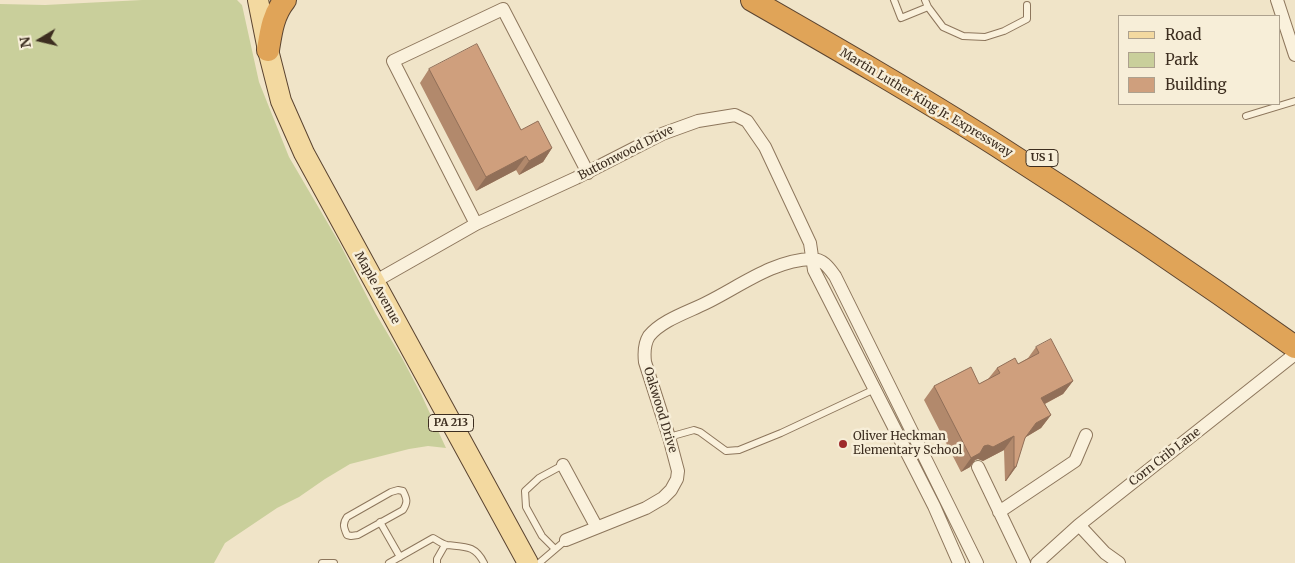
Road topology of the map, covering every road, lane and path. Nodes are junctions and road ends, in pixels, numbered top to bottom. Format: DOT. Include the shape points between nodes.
graph roads {
  1 [pos="258,0"];
  2 [pos="285,0"];
  3 [pos="752,0"];
  4 [pos="779,0"];
  5 [pos="894,0"];
  6 [pos="1277,0"];
  7 [pos="926,4"];
  8 [pos="1027,5"];
  9 [pos="268,50"];
  10 [pos="1295,55"];
  11 [pos="1295,100"];
  12 [pos="1280,105"];
  13 [pos="1280,105"];
  14 [pos="1246,116"];
  15 [pos="588,172"];
  16 [pos="476,224"];
  17 [pos="813,259"];
  18 [pos="374,282"];
  19 [pos="1295,330"];
  20 [pos="1295,354"];
  21 [pos="1288,355"];
  22 [pos="888,383"];
  23 [pos="876,389"];
  24 [pos="1086,435"];
  25 [pos="669,437"];
  26 [pos="563,465"];
  27 [pos="978,467"];
  28 [pos="999,512"];
  29 [pos="380,522"];
  30 [pos="1079,525"];
  31 [pos="596,526"];
  32 [pos="566,540"];
  33 [pos="445,545"];
  34 [pos="555,549"];
  35 [pos="400,557"];
  36 [pos="322,563"];
  37 [pos="334,563"];
  38 [pos="389,563"];
  39 [pos="437,563"];
  40 [pos="484,563"];
  41 [pos="528,563"];
  42 [pos="539,563"];
  43 [pos="959,563"];
  44 [pos="977,563"];
  45 [pos="1024,563"];
  46 [pos="1037,563"];
  47 [pos="1119,563"];
  1 -- 9 [label="main road, Maple Avenue / PA 213"];
  2 -- 9 [label="highway" via="276,13"];
  3 -- 21 [label="highway, Martin Luther King Jr. Expressway / US 1" via="910,92 1164,255"];
  4 -- 19 [label="highway, Martin Luther King Jr. Expressway / US 1" via="1010,138 1164,238"];
  5 -- 7 [label="lane" via="901,18"];
  6 -- 10 [label="street"];
  7 -- 8 [label="lane" via="943,26 963,36 985,37 1027,19"];
  9 -- 18 [label="main road, Maple Avenue / PA 213" via="282,100 304,153"];
  11 -- 12 [label="lane"];
  13 -- 14 [label="lane"];
  15 -- 16 [label="street, Buttonwood Drive"];
  15 -- 16 [label="street" via="504,9 393,61"];
  15 -- 17 [label="street, Buttonwood Drive" via="677,128 728,115 742,117 765,147 810,243"];
  16 -- 18 [label="street, Buttonwood Drive"];
  17 -- 22 [label="street" via="826,264 836,276"];
  17 -- 23 [label="street, Buttonwood Drive" via="814,270"];
  17 -- 25 [label="street, Oakwood Drive" via="789,263 757,275 663,325 648,338 645,362"];
  18 -- 41 [label="main road, Maple Avenue / PA 213"];
  20 -- 21 [label="street, Corn Crib Lane"];
  21 -- 30 [label="street, Corn Crib Lane"];
  22 -- 23 [label="lane"];
  22 -- 44 [label="street"];
  23 -- 25 [label="lane" via="739,450 726,451 694,430"];
  23 -- 43 [label="street, Buttonwood Drive"];
  24 -- 28 [label="street" via="1075,461"];
  25 -- 31 [label="street, Oakwood Drive" via="678,471 671,490 646,508"];
  26 -- 31 [label="street"];
  26 -- 34 [label="lane" via="539,478 525,492 526,507 542,536"];
  27 -- 28 [label="street"];
  28 -- 45 [label="street"];
  29 -- 29 [label="lane" via="403,510 407,499 403,491 391,492 346,517 343,522 351,536"];
  29 -- 35 [label="lane"];
  30 -- 46 [label="street, Corn Crib Lane"];
  30 -- 47 [label="street"];
  31 -- 32 [label="street, Oakwood Drive"];
  32 -- 34 [label="lane"];
  33 -- 35 [label="lane" via="433,538"];
  33 -- 39 [label="lane"];
  33 -- 40 [label="lane" via="469,547"];
  34 -- 42 [label="lane"];
  35 -- 38 [label="lane"];
  36 -- 37 [label="lane"];
}
